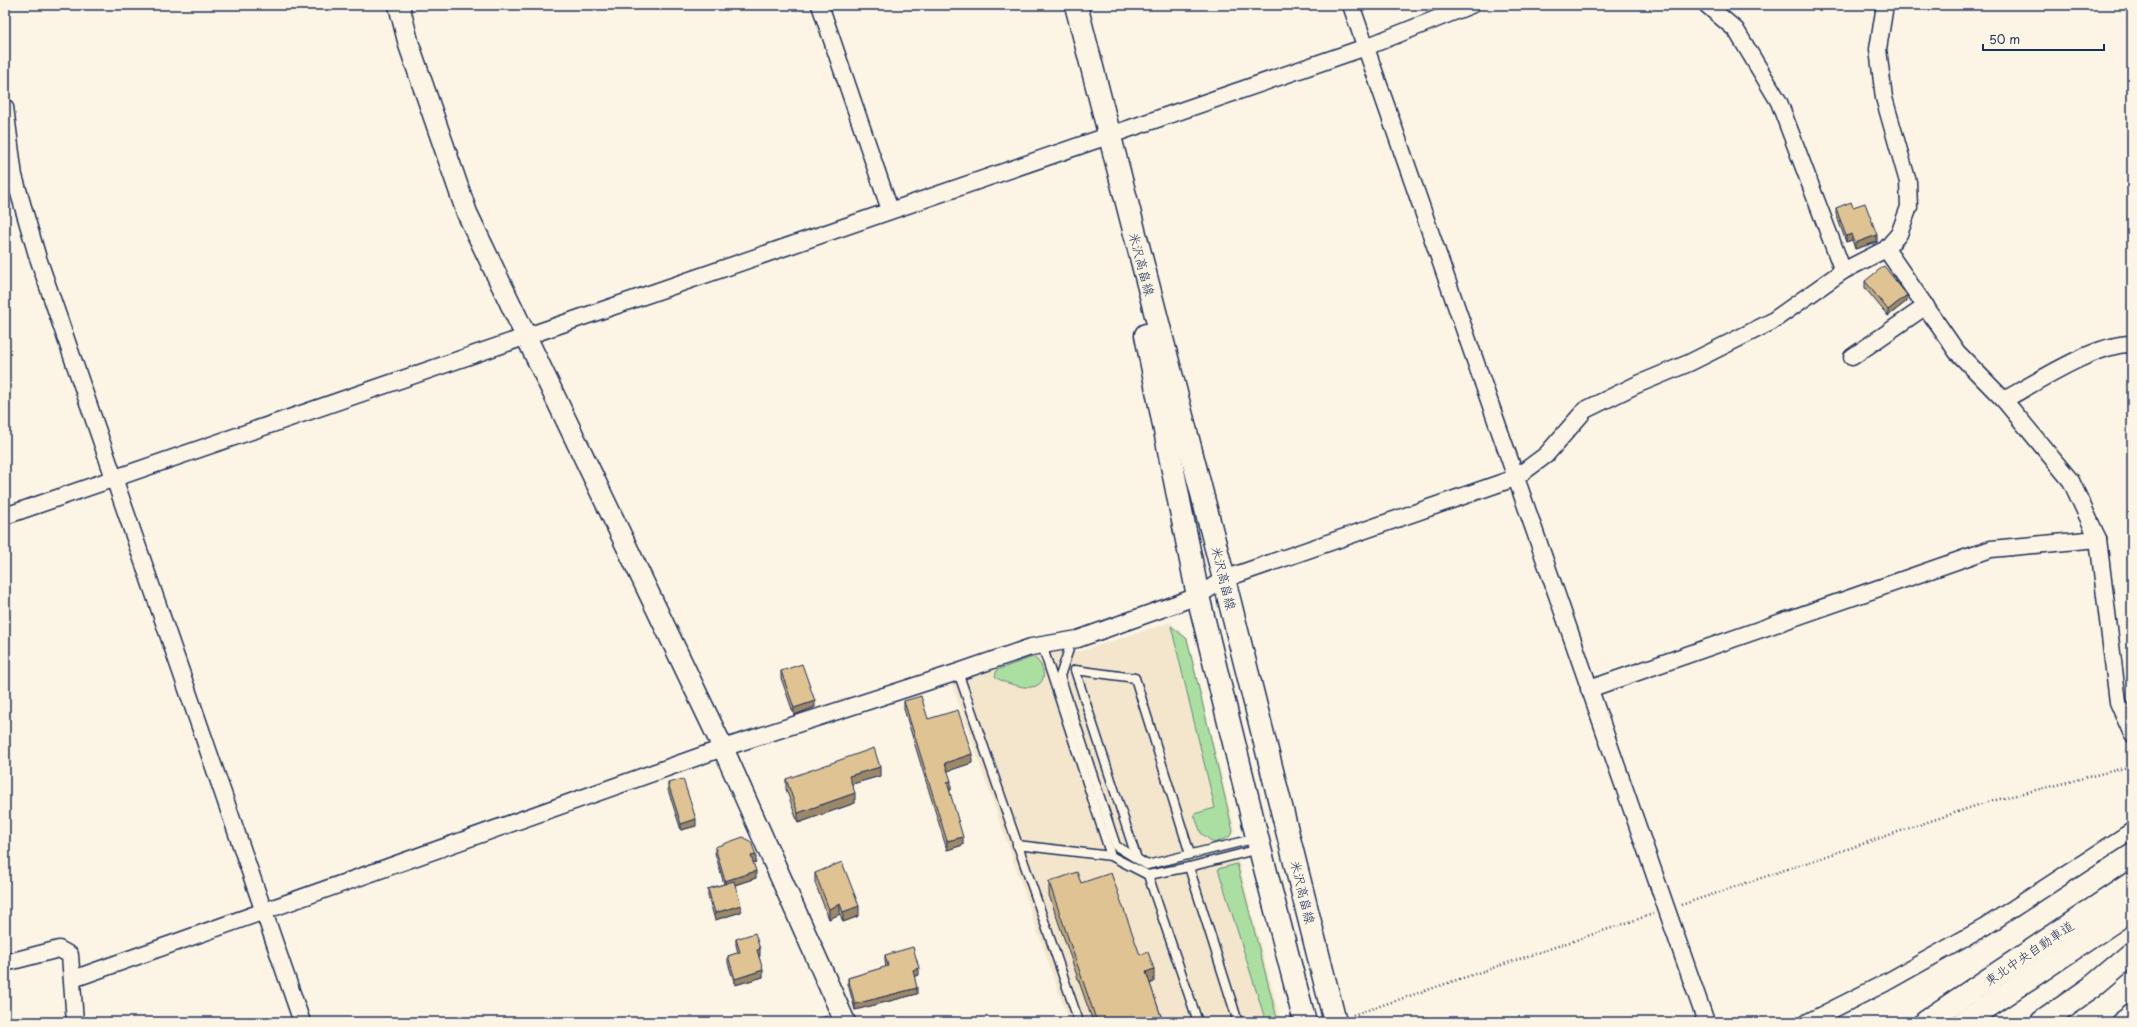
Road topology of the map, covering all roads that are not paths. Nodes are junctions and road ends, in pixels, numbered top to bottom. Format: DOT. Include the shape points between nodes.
graph roads {
  1 [pos="399,5"];
  2 [pos="820,5"];
  3 [pos="1076,5"];
  4 [pos="1351,5"];
  5 [pos="1471,5"];
  6 [pos="1707,5"];
  7 [pos="1885,5"];
  8 [pos="1366,47"];
  9 [pos="5,107"];
  10 [pos="1109,135"];
  11 [pos="890,210"];
  12 [pos="1886,249"];
  13 [pos="1843,271"];
  14 [pos="1926,306"];
  15 [pos="526,336"];
  16 [pos="2132,344"];
  17 [pos="1852,358"];
  18 [pos="2004,400"];
  19 [pos="114,478"];
  20 [pos="1516,478"];
  21 [pos="5,516"];
  22 [pos="2098,539"];
  23 [pos="1224,579"];
  24 [pos="1198,596"];
  25 [pos="1072,640"];
  26 [pos="1042,645"];
  27 [pos="958,672"];
  28 [pos="1590,689"];
  29 [pos="2132,734"];
  30 [pos="723,748"];
  31 [pos="2132,831"];
  32 [pos="1259,843"];
  33 [pos="1017,844"];
  34 [pos="1190,854"];
  35 [pos="1111,856"];
  36 [pos="1137,859"];
  37 [pos="1189,867"];
  38 [pos="1148,875"];
  39 [pos="2132,883"];
  40 [pos="2132,909"];
  41 [pos="263,912"];
  42 [pos="2132,953"];
  43 [pos="5,963"];
  44 [pos="73,979"];
  45 [pos="2132,1012"];
  46 [pos="1957,1014"];
  47 [pos="1335,1021"];
  48 [pos="75,1022"];
  49 [pos="302,1022"];
  50 [pos="845,1022"];
  51 [pos="1079,1022"];
  52 [pos="1198,1022"];
  53 [pos="1238,1022"];
  54 [pos="1305,1022"];
  55 [pos="1706,1022"];
  56 [pos="1808,1022"];
  57 [pos="1915,1022"];
  58 [pos="1925,1022"];
  59 [pos="2042,1022"];
  60 [pos="2119,1022"];
  1 -- 15 [label="street" via="409,45 467,213"];
  2 -- 11 [label="street"];
  3 -- 10 [label="main road, 米沢高畠線"];
  4 -- 8 [label="street"];
  5 -- 8 [label="street"];
  6 -- 13 [label="street" via="1736,30 1779,102"];
  7 -- 12 [label="street" via="1878,49 1884,98 1908,182 1909,207 1899,234"];
  8 -- 10 [label="street"];
  8 -- 20 [label="street"];
  9 -- 19 [label="street" via="14,176 37,255"];
  10 -- 11 [label="street"];
  10 -- 23 [label="main road, 米沢高畠線"];
  10 -- 24 [label="main road, 米沢高畠線"];
  11 -- 15 [label="street"];
  12 -- 13 [label="street"];
  12 -- 14 [label="street"];
  13 -- 20 [label="street" via="1771,322 1585,410 1546,455"];
  14 -- 17 [label="street"];
  14 -- 18 [label="street" via="1957,352"];
  15 -- 19 [label="street"];
  15 -- 30 [label="street"];
  16 -- 18 [label="street" via="2120,344 2069,364"];
  18 -- 22 [label="street" via="2071,481"];
  19 -- 21 [label="street"];
  19 -- 41 [label="street"];
  20 -- 23 [label="street"];
  20 -- 28 [label="street"];
  22 -- 28 [label="street" via="1991,549"];
  22 -- 29 [label="street" via="2118,702"];
  23 -- 24 [label="street"];
  23 -- 47 [label="main road, 米沢高畠線"];
  24 -- 25 [label="street"];
  24 -- 32 [label="main road, 米沢高畠線"];
  25 -- 26 [label="street"];
  25 -- 36 [label="lane" via="1060,676 1116,846"];
  26 -- 27 [label="street"];
  26 -- 35 [label="lane"];
  27 -- 30 [label="street"];
  27 -- 33 [label="lane"];
  28 -- 55 [label="street"];
  30 -- 41 [label="street"];
  30 -- 50 [label="street"];
  31 -- 56 [label="street" via="1985,927 1885,983"];
  32 -- 34 [label="lane"];
  32 -- 37 [label="lane"];
  32 -- 54 [label="main road, 米沢高畠線"];
  33 -- 35 [label="lane"];
  33 -- 51 [label="lane"];
  34 -- 36 [label="lane" via="1147,865"];
  34 -- 36 [label="lane" via="1135,678 1075,670"];
  35 -- 38 [label="lane"];
  37 -- 38 [label="lane"];
  37 -- 53 [label="lane"];
  38 -- 52 [label="lane"];
  39 -- 46 [label="main road, 東北中央自動車道"];
  40 -- 46 [label="main road, 東北中央自動車道"];
  41 -- 44 [label="street"];
  41 -- 49 [label="street"];
  42 -- 59 [label="main road"];
  43 -- 44 [label="street" via="60,949 70,955"];
  44 -- 48 [label="street"];
  45 -- 60 [label="street"];
  46 -- 57 [label="main road"];
  46 -- 58 [label="main road, 東北中央自動車道"];
}
